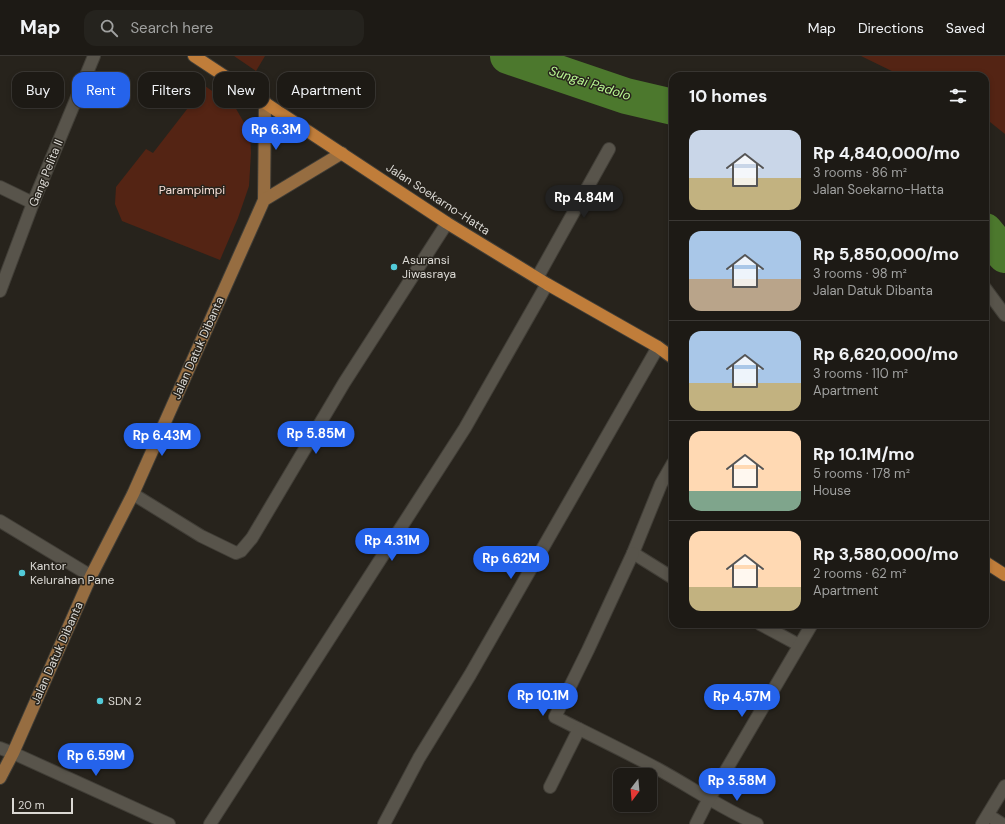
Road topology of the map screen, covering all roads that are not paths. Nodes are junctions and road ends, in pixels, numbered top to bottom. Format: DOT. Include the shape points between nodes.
graph roads {
  1 [pos="94,56"];
  2 [pos="194,56"];
  3 [pos="219,72"];
  4 [pos="269,105"];
  5 [pos="265,108"];
  6 [pos="609,149"];
  7 [pos="342,153"];
  8 [pos="0,187"];
  9 [pos="264,200"];
  10 [pos="33,203"];
  11 [pos="447,223"];
  12 [pos="542,281"];
  13 [pos="0,291"];
  14 [pos="989,293"];
  15 [pos="1005,315"];
  16 [pos="658,348"];
  17 [pos="669,355"];
  18 [pos="669,470"];
  19 [pos="133,494"];
  20 [pos="0,521"];
  21 [pos="633,553"];
  22 [pos="989,565"];
  23 [pos="1005,575"];
  24 [pos="91,576"];
  25 [pos="669,576"];
  26 [pos="767,628"];
  27 [pos="810,628"];
  28 [pos="799,645"];
  29 [pos="579,729"];
  30 [pos="0,748"];
  31 [pos="13,753"];
  32 [pos="0,778"];
  33 [pos="1005,786"];
  34 [pos="550,787"];
  35 [pos="708,800"];
  36 [pos="985,820"];
  37 [pos="169,824"];
  38 [pos="210,824"];
  39 [pos="384,824"];
  40 [pos="696,824"];
  41 [pos="757,824"];
  42 [pos="1002,824"];
  1 -- 10 [label="street, Gang Pelita II"];
  2 -- 3 [label="highway, Jalan Soekarno-Hatta"];
  4 -- 7 [label="highway, Jalan Soekarno-Hatta"];
  5 -- 9 [label="main road, Jalan Datuk Dibanta"];
  6 -- 12 [label="street"];
  7 -- 9 [label="main road"];
  7 -- 11 [label="highway, Jalan Soekarno-Hatta"];
  8 -- 10 [label="street"];
  9 -- 19 [label="main road, Jalan Datuk Dibanta"];
  10 -- 13 [label="street, Gang Pelita II"];
  11 -- 12 [label="highway, Jalan Soekarno-Hatta"];
  11 -- 19 [label="street" via="344,383 252,538 241,551 236,553 206,539"];
  12 -- 16 [label="highway, Jalan Soekarno-Hatta"];
  12 -- 38 [label="street" via="465,428"];
  14 -- 15 [label="street"];
  16 -- 17 [label="highway, Jalan Soekarno-Hatta"];
  16 -- 39 [label="street" via="470,675 419,758"];
  18 -- 21 [label="street"];
  19 -- 24 [label="main road, Jalan Datuk Dibanta"];
  20 -- 24 [label="street"];
  21 -- 25 [label="street"];
  21 -- 29 [label="street" via="554,717"];
  22 -- 23 [label="highway"];
  24 -- 31 [label="main road, Jalan Datuk Dibanta"];
  26 -- 28 [label="street"];
  27 -- 28 [label="street"];
  28 -- 35 [label="street"];
  29 -- 34 [label="street"];
  29 -- 35 [label="street" via="659,770"];
  30 -- 31 [label="street"];
  31 -- 32 [label="main road, Jalan Datuk Dibanta"];
  31 -- 37 [label="street"];
  33 -- 36 [label="street"];
  35 -- 40 [label="street"];
  35 -- 41 [label="street"];
  36 -- 42 [label="street"];
}
